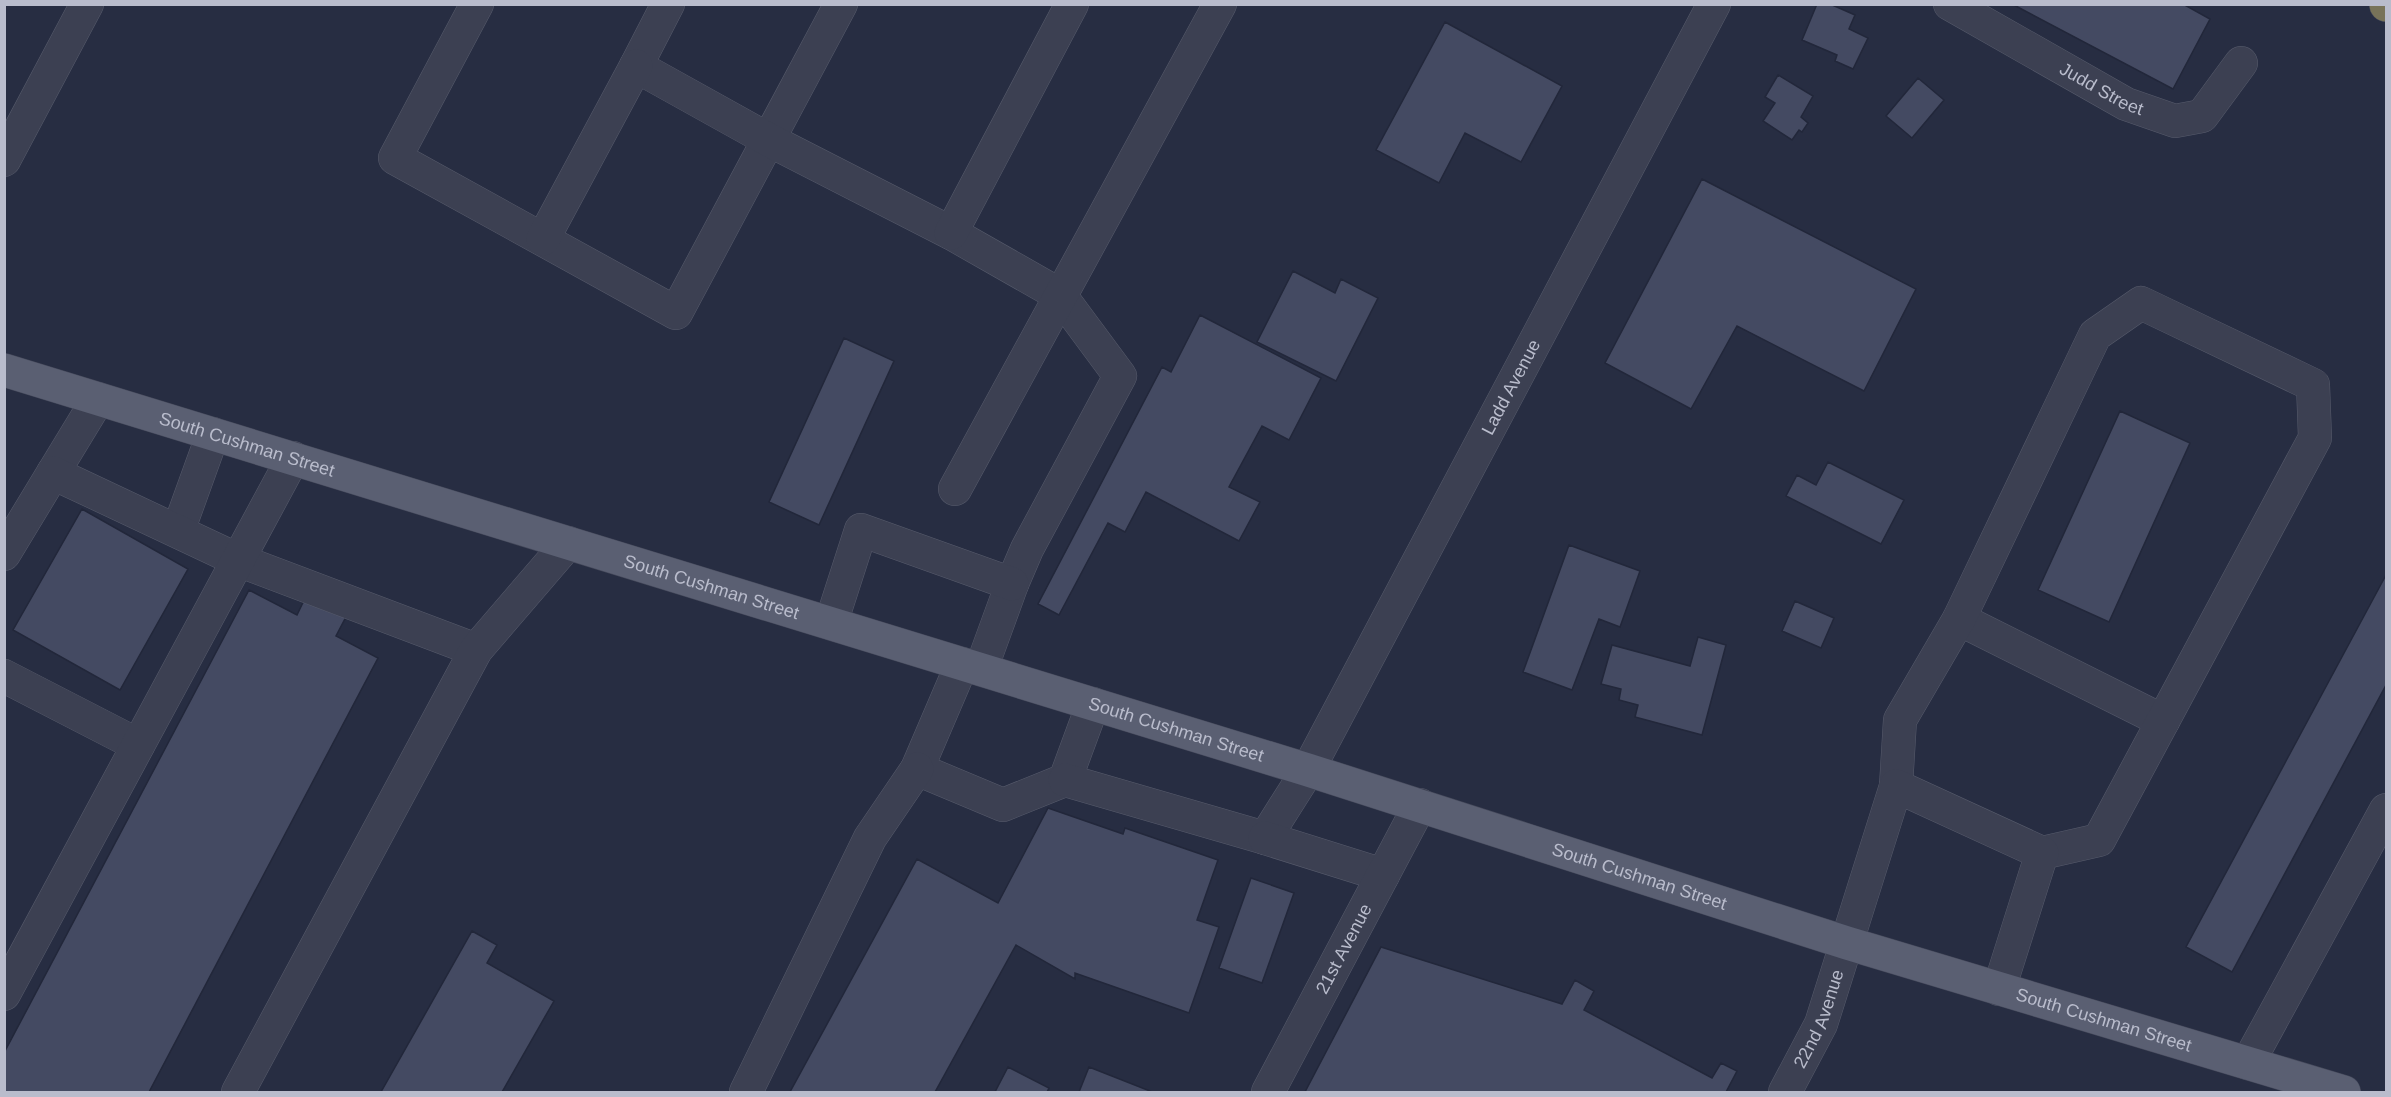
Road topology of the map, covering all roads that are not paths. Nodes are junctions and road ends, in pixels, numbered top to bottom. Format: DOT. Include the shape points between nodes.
graph roads {
  1 [pos="87,4"];
  2 [pos="477,4"];
  3 [pos="668,4"];
  4 [pos="841,4"];
  5 [pos="1072,4"];
  6 [pos="1220,4"];
  7 [pos="1714,4"];
  8 [pos="1950,4"];
  9 [pos="2241,63"];
  10 [pos="636,66"];
  11 [pos="770,140"];
  12 [pos="4,160"];
  13 [pos="951,233"];
  14 [pos="543,240"];
  15 [pos="1060,295"];
  16 [pos="4,370"];
  17 [pos="98,399"];
  18 [pos="213,434"];
  19 [pos="293,458"];
  20 [pos="53,473"];
  21 [pos="955,489"];
  22 [pos="178,531"];
  23 [pos="568,543"];
  24 [pos="4,554"];
  25 [pos="238,560"];
  26 [pos="1012,584"];
  27 [pos="1959,618"];
  28 [pos="831,623"];
  29 [pos="476,650"];
  30 [pos="971,666"];
  31 [pos="4,676"];
  32 [pos="1093,704"];
  33 [pos="2163,721"];
  34 [pos="138,745"];
  35 [pos="916,769"];
  36 [pos="1308,770"];
  37 [pos="1065,780"];
  38 [pos="1896,786"];
  39 [pos="1420,805"];
  40 [pos="2386,810"];
  41 [pos="1265,838"];
  42 [pos="2042,853"];
  43 [pos="1383,875"];
  44 [pos="1847,943"];
  45 [pos="1999,989"];
  46 [pos="4,994"];
  47 [pos="2248,1063"];
  48 [pos="238,1092"];
  49 [pos="746,1092"];
  50 [pos="1268,1092"];
  51 [pos="1785,1092"];
  52 [pos="2344,1092"];
  1 -- 12 [label="street"];
  2 -- 14 [label="street" via="395,158"];
  3 -- 10 [label="street"];
  4 -- 11 [label="street"];
  5 -- 13 [label="street"];
  6 -- 15 [label="street"];
  7 -- 36 [label="street, Ladd Avenue"];
  8 -- 9 [label="street, Judd Street" via="2126,104 2175,122 2202,116"];
  10 -- 11 [label="street"];
  10 -- 14 [label="street"];
  11 -- 13 [label="street"];
  11 -- 14 [label="street" via="676,314"];
  13 -- 15 [label="street"];
  15 -- 21 [label="street"];
  15 -- 26 [label="street" via="1120,376"];
  16 -- 17 [label="main road, South Cushman Street"];
  17 -- 18 [label="main road, South Cushman Street"];
  17 -- 20 [label="street"];
  18 -- 19 [label="main road, South Cushman Street"];
  18 -- 22 [label="street"];
  19 -- 23 [label="main road, South Cushman Street"];
  19 -- 25 [label="street"];
  20 -- 22 [label="street"];
  20 -- 24 [label="street"];
  22 -- 25 [label="street"];
  23 -- 28 [label="main road, South Cushman Street"];
  23 -- 29 [label="street"];
  25 -- 29 [label="street"];
  25 -- 34 [label="street"];
  26 -- 28 [label="street" via="861,530"];
  26 -- 30 [label="street"];
  27 -- 33 [label="street"];
  27 -- 33 [label="street, 22nd Avenue" via="2095,335 2141,303 2313,385 2316,438"];
  27 -- 38 [label="street, 22nd Avenue" via="1900,720"];
  28 -- 30 [label="main road, South Cushman Street"];
  29 -- 48 [label="street"];
  30 -- 32 [label="main road, South Cushman Street"];
  30 -- 35 [label="street"];
  31 -- 34 [label="street"];
  32 -- 36 [label="main road, South Cushman Street"];
  32 -- 37 [label="street"];
  33 -- 42 [label="street" via="2099,840"];
  34 -- 46 [label="street"];
  35 -- 37 [label="street" via="1003,805"];
  35 -- 49 [label="street" via="870,838"];
  36 -- 39 [label="main road, South Cushman Street"];
  36 -- 41 [label="street, Ladd Avenue"];
  37 -- 41 [label="street"];
  38 -- 42 [label="street"];
  38 -- 44 [label="street, 22nd Avenue"];
  39 -- 43 [label="street, 21st Avenue"];
  39 -- 44 [label="main road, South Cushman Street"];
  40 -- 47 [label="street"];
  41 -- 43 [label="street"];
  42 -- 45 [label="street"];
  43 -- 50 [label="street, 21st Avenue"];
  44 -- 45 [label="main road, South Cushman Street"];
  44 -- 51 [label="street, 22nd Avenue" via="1821,1023"];
  45 -- 47 [label="main road, South Cushman Street"];
  47 -- 52 [label="main road, South Cushman Street"];
}
